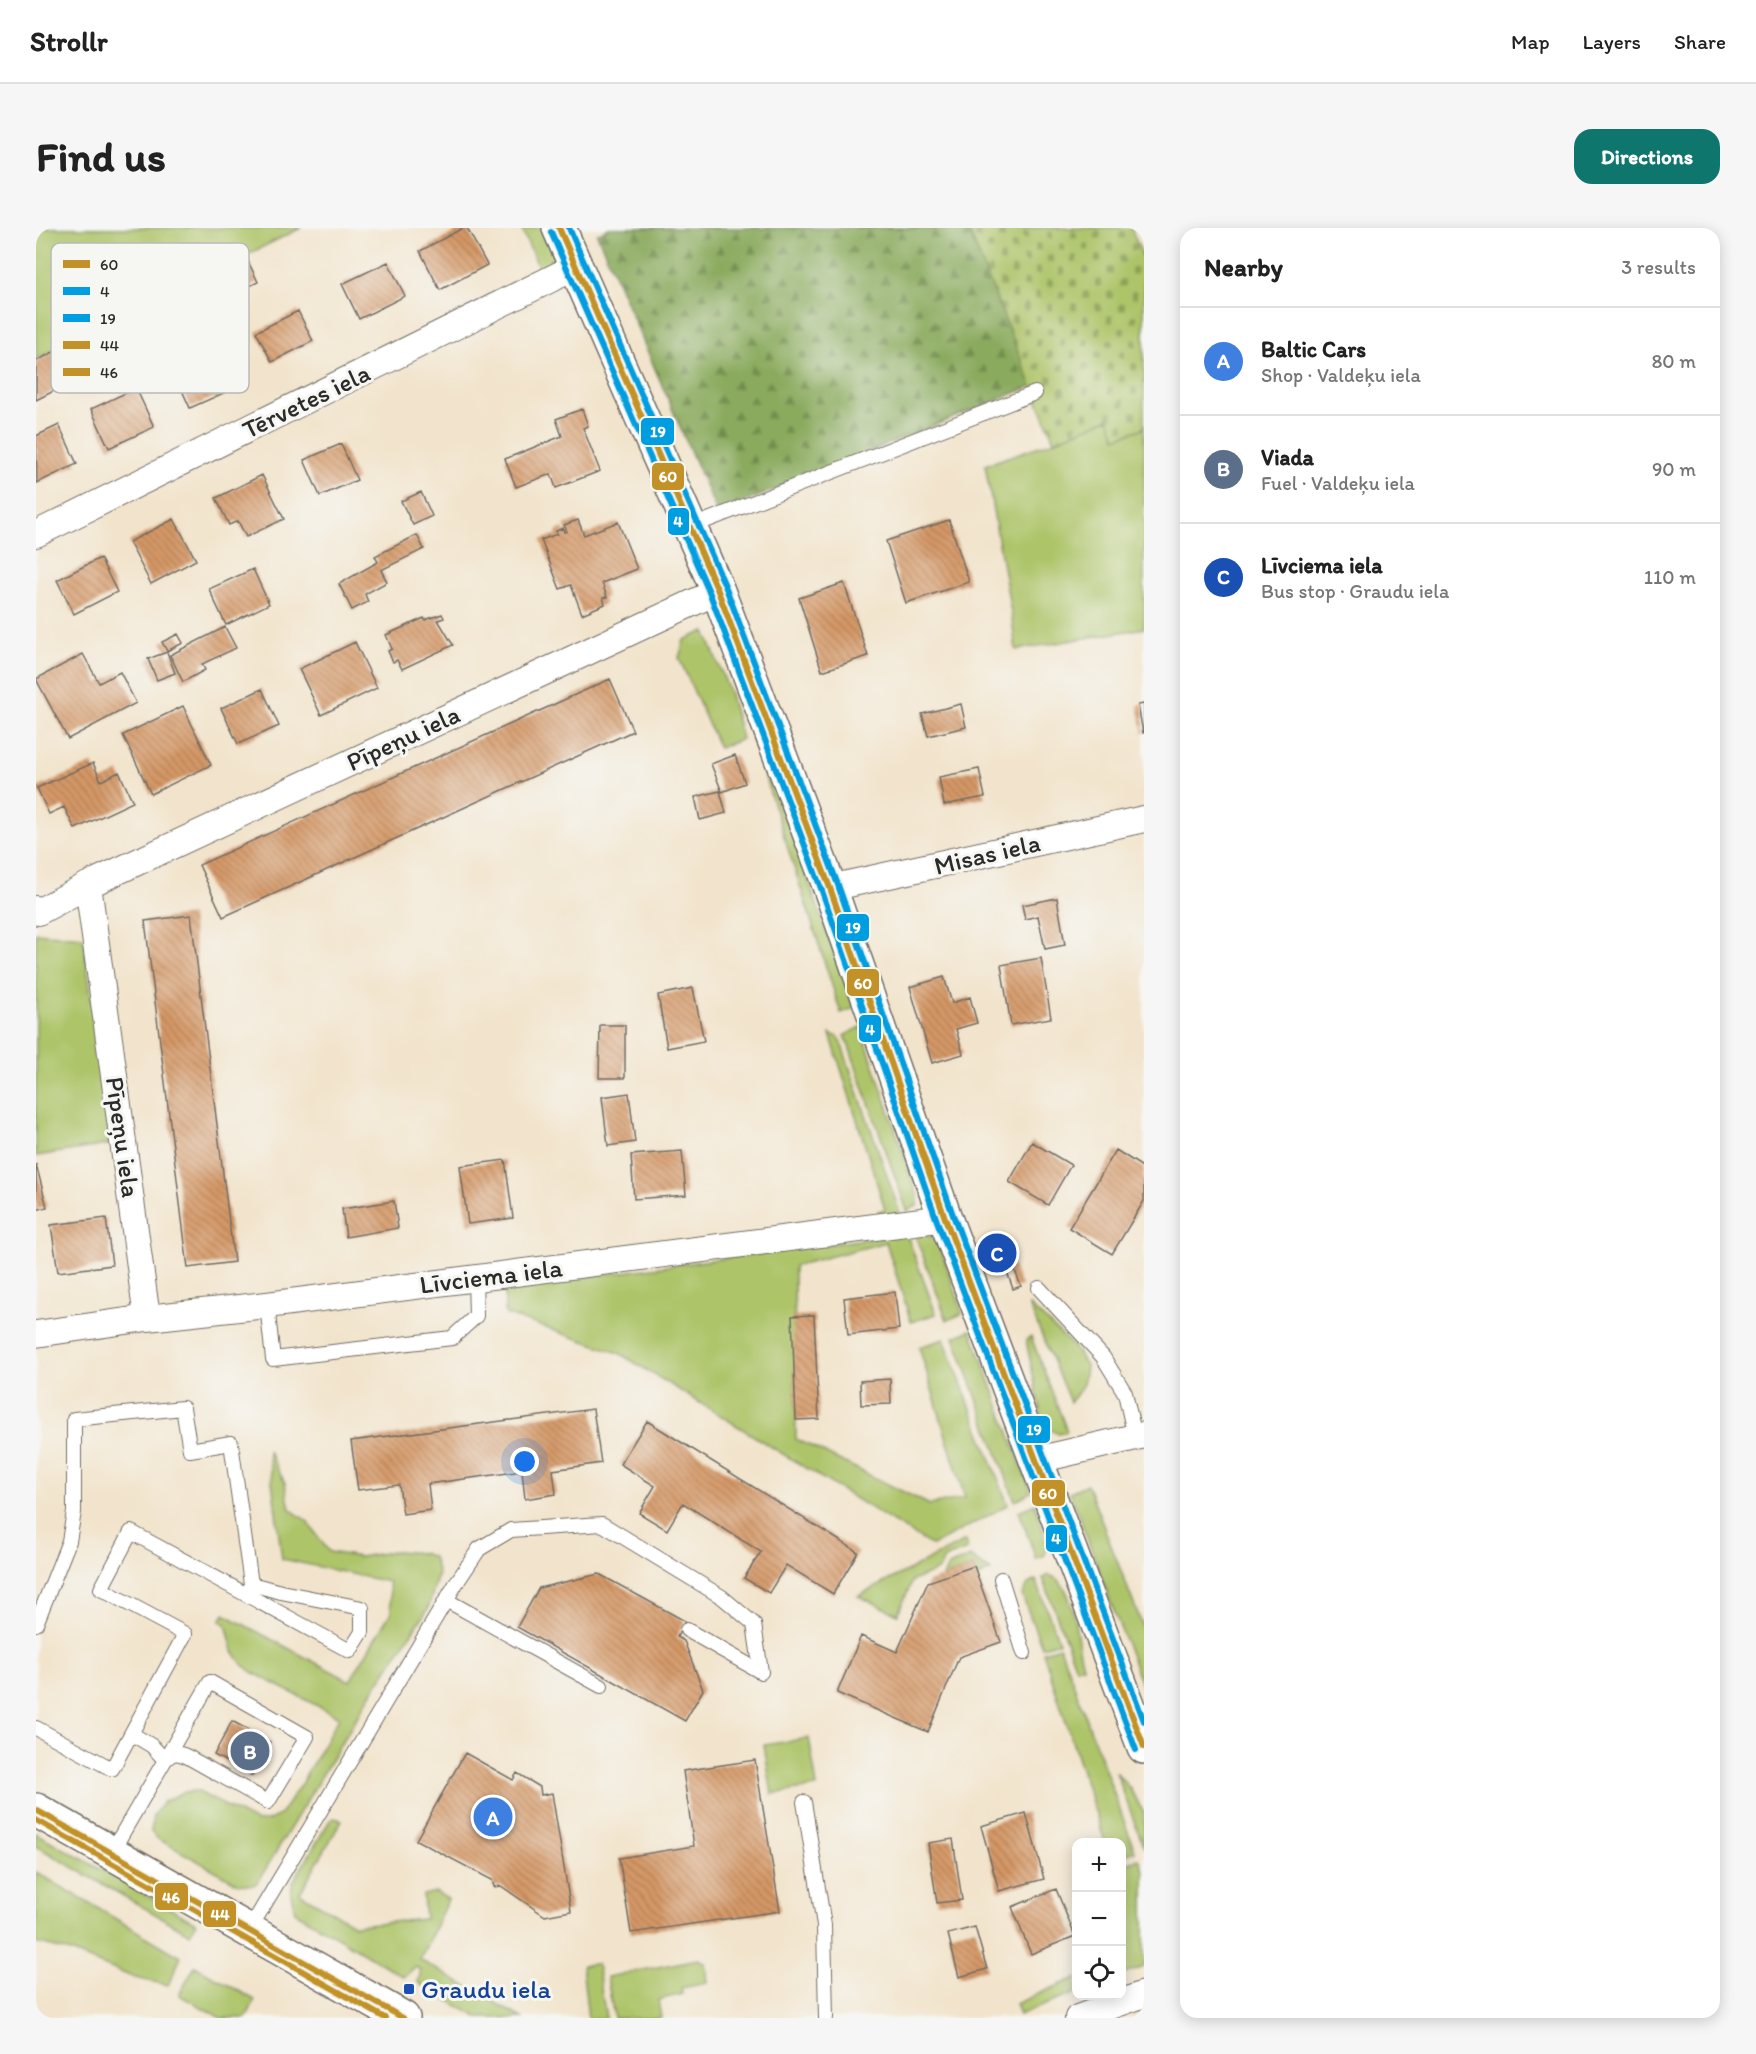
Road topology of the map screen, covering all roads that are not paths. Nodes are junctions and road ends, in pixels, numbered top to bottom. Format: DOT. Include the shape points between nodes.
graph roads {
  1 [pos="559,228"];
  2 [pos="575,267"];
  3 [pos="1035,393"];
  4 [pos="690,527"];
  5 [pos="36,534"];
  6 [pos="718,591"];
  7 [pos="1144,819"];
  8 [pos="88,885"];
  9 [pos="830,888"];
  10 [pos="36,909"];
  11 [pos="945,1218"];
  12 [pos="475,1278"];
  13 [pos="1039,1287"];
  14 [pos="267,1305"];
  15 [pos="147,1318"];
  16 [pos="36,1334"];
  17 [pos="1140,1436"];
  18 [pos="1037,1460"];
  19 [pos="1001,1579"];
  20 [pos="446,1600"];
  21 [pos="36,1624"];
  22 [pos="687,1630"];
  23 [pos="1024,1653"];
  24 [pos="601,1686"];
  25 [pos="36,1728"];
  26 [pos="132,1734"];
  27 [pos="1144,1747"];
  28 [pos="165,1760"];
  29 [pos="804,1802"];
  30 [pos="36,1810"];
  31 [pos="111,1853"];
  32 [pos="249,1932"];
  33 [pos="1144,1994"];
  34 [pos="403,2018"];
  35 [pos="826,2018"];
  36 [pos="1078,2018"];
  1 -- 2 [label="main road"];
  2 -- 4 [label="main road"];
  2 -- 5 [label="street, Tērvetes iela"];
  3 -- 4 [label="lane"];
  4 -- 6 [label="main road"];
  6 -- 8 [label="street, Pīpeņu iela"];
  6 -- 9 [label="main road"];
  7 -- 9 [label="street, Misas iela"];
  8 -- 10 [label="street, Pīpeņu iela" via="38,912"];
  8 -- 15 [label="street, Pīpeņu iela"];
  9 -- 11 [label="main road"];
  11 -- 12 [label="street, Līvciema iela"];
  11 -- 18 [label="main road"];
  12 -- 14 [label="street, Līvciema iela"];
  12 -- 14 [label="lane" via="476,1316 452,1338 273,1359"];
  13 -- 17 [label="lane" via="1103,1357 1125,1393"];
  14 -- 15 [label="street, Līvciema iela"];
  15 -- 16 [label="street, Līvciema iela"];
  17 -- 18 [label="street"];
  18 -- 27 [label="main road"];
  19 -- 23 [label="lane"];
  20 -- 22 [label="lane" via="479,1549 511,1530 602,1524 722,1597 754,1624 761,1672"];
  20 -- 24 [label="lane"];
  20 -- 32 [label="lane"];
  21 -- 26 [label="lane" via="71,1532 74,1419 183,1408 190,1450 231,1443 251,1584 362,1608 362,1632 350,1652 131,1532 101,1589 185,1634"];
  25 -- 26 [label="lane" via="112,1769"];
  26 -- 28 [label="lane"];
  28 -- 28 [label="lane" via="179,1753 268,1802 307,1737 210,1682"];
  28 -- 31 [label="lane"];
  29 -- 35 [label="lane" via="824,1925"];
  30 -- 31 [label="main road"];
  31 -- 32 [label="main road"];
  32 -- 34 [label="main road"];
  33 -- 36 [label="street"];
}
